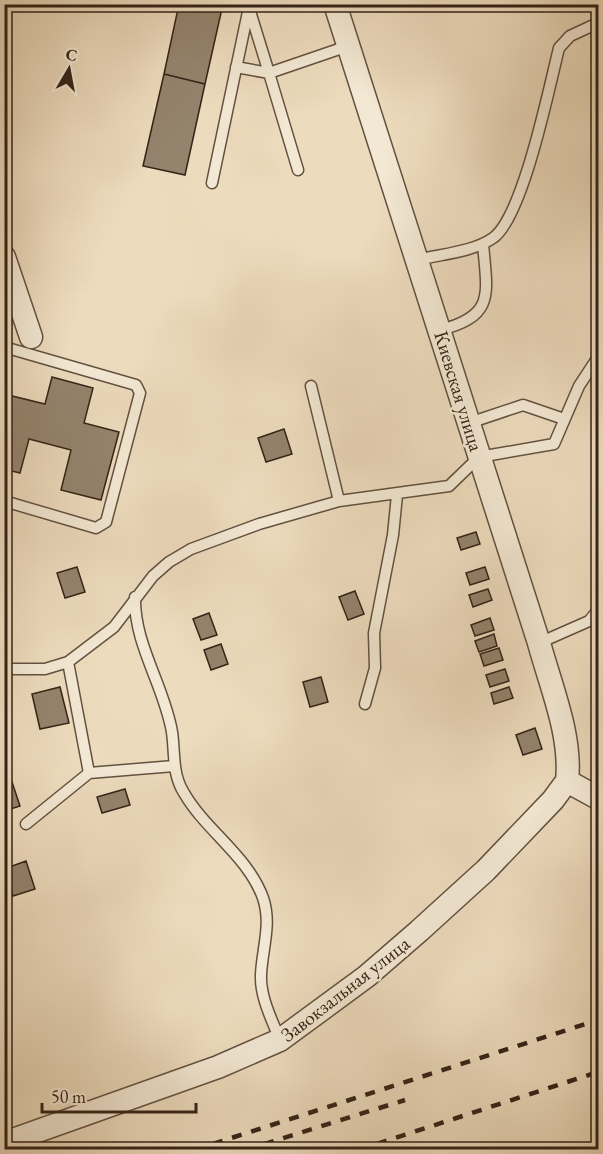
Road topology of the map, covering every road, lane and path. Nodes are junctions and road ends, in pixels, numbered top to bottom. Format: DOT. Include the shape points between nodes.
graph roads {
  1 [pos="335,4"];
  2 [pos="249,6"];
  3 [pos="598,23"];
  4 [pos="348,46"];
  5 [pos="236,67"];
  6 [pos="269,73"];
  7 [pos="298,170"];
  8 [pos="212,183"];
  9 [pos="483,244"];
  10 [pos="4,257"];
  11 [pos="418,260"];
  12 [pos="440,330"];
  13 [pos="31,345"];
  14 [pos="4,347"];
  15 [pos="598,357"];
  16 [pos="311,386"];
  17 [pos="564,419"];
  18 [pos="469,423"];
  19 [pos="479,457"];
  20 [pos="397,495"];
  21 [pos="4,501"];
  22 [pos="339,501"];
  23 [pos="135,596"];
  24 [pos="598,610"];
  25 [pos="539,643"];
  26 [pos="68,662"];
  27 [pos="4,669"];
  28 [pos="364,704"];
  29 [pos="174,766"];
  30 [pos="89,773"];
  31 [pos="567,781"];
  32 [pos="598,798"];
  33 [pos="26,824"];
  34 [pos="280,1040"];
  35 [pos="4,1143"];
  1 -- 4 [label="street, Киевская улица"];
  2 -- 5 [label="lane"];
  2 -- 6 [label="lane"];
  3 -- 9 [label="lane" via="570,36 560,48 529,161 508,220 495,237"];
  4 -- 6 [label="lane"];
  4 -- 11 [label="street, Киевская улица"];
  5 -- 6 [label="lane"];
  5 -- 8 [label="lane"];
  6 -- 7 [label="lane"];
  9 -- 11 [label="lane"];
  9 -- 12 [label="lane" via="486,281 482,308 465,324"];
  10 -- 13 [label="street"];
  11 -- 12 [label="street, Киевская улица"];
  12 -- 18 [label="street, Киевская улица"];
  13 -- 14 [label="lane"];
  13 -- 21 [label="lane" via="136,385 140,393 106,522 96,528"];
  15 -- 17 [label="lane"];
  16 -- 22 [label="lane"];
  17 -- 18 [label="lane" via="523,405"];
  17 -- 19 [label="lane" via="554,444"];
  18 -- 19 [label="street, Киевская улица"];
  19 -- 20 [label="lane" via="449,486"];
  19 -- 25 [label="street, Киевская улица"];
  20 -- 22 [label="lane"];
  20 -- 28 [label="lane" via="374,633 375,668"];
  22 -- 23 [label="lane" via="191,549 169,562"];
  23 -- 26 [label="lane" via="114,627"];
  23 -- 29 [label="lane" via="138,633 169,716"];
  24 -- 25 [label="lane" via="589,621"];
  25 -- 31 [label="street, Киевская улица" via="564,736 569,762"];
  26 -- 27 [label="lane" via="45,669"];
  26 -- 30 [label="lane"];
  29 -- 30 [label="lane"];
  29 -- 34 [label="lane" via="184,794 241,861 263,898 267,932 261,977 267,1008"];
  30 -- 33 [label="lane"];
  31 -- 32 [label="street"];
  31 -- 34 [label="street, Завокзальная улица" via="486,870 428,923 367,976"];
  34 -- 35 [label="street, Завокзальная улица" via="218,1067"];
}
